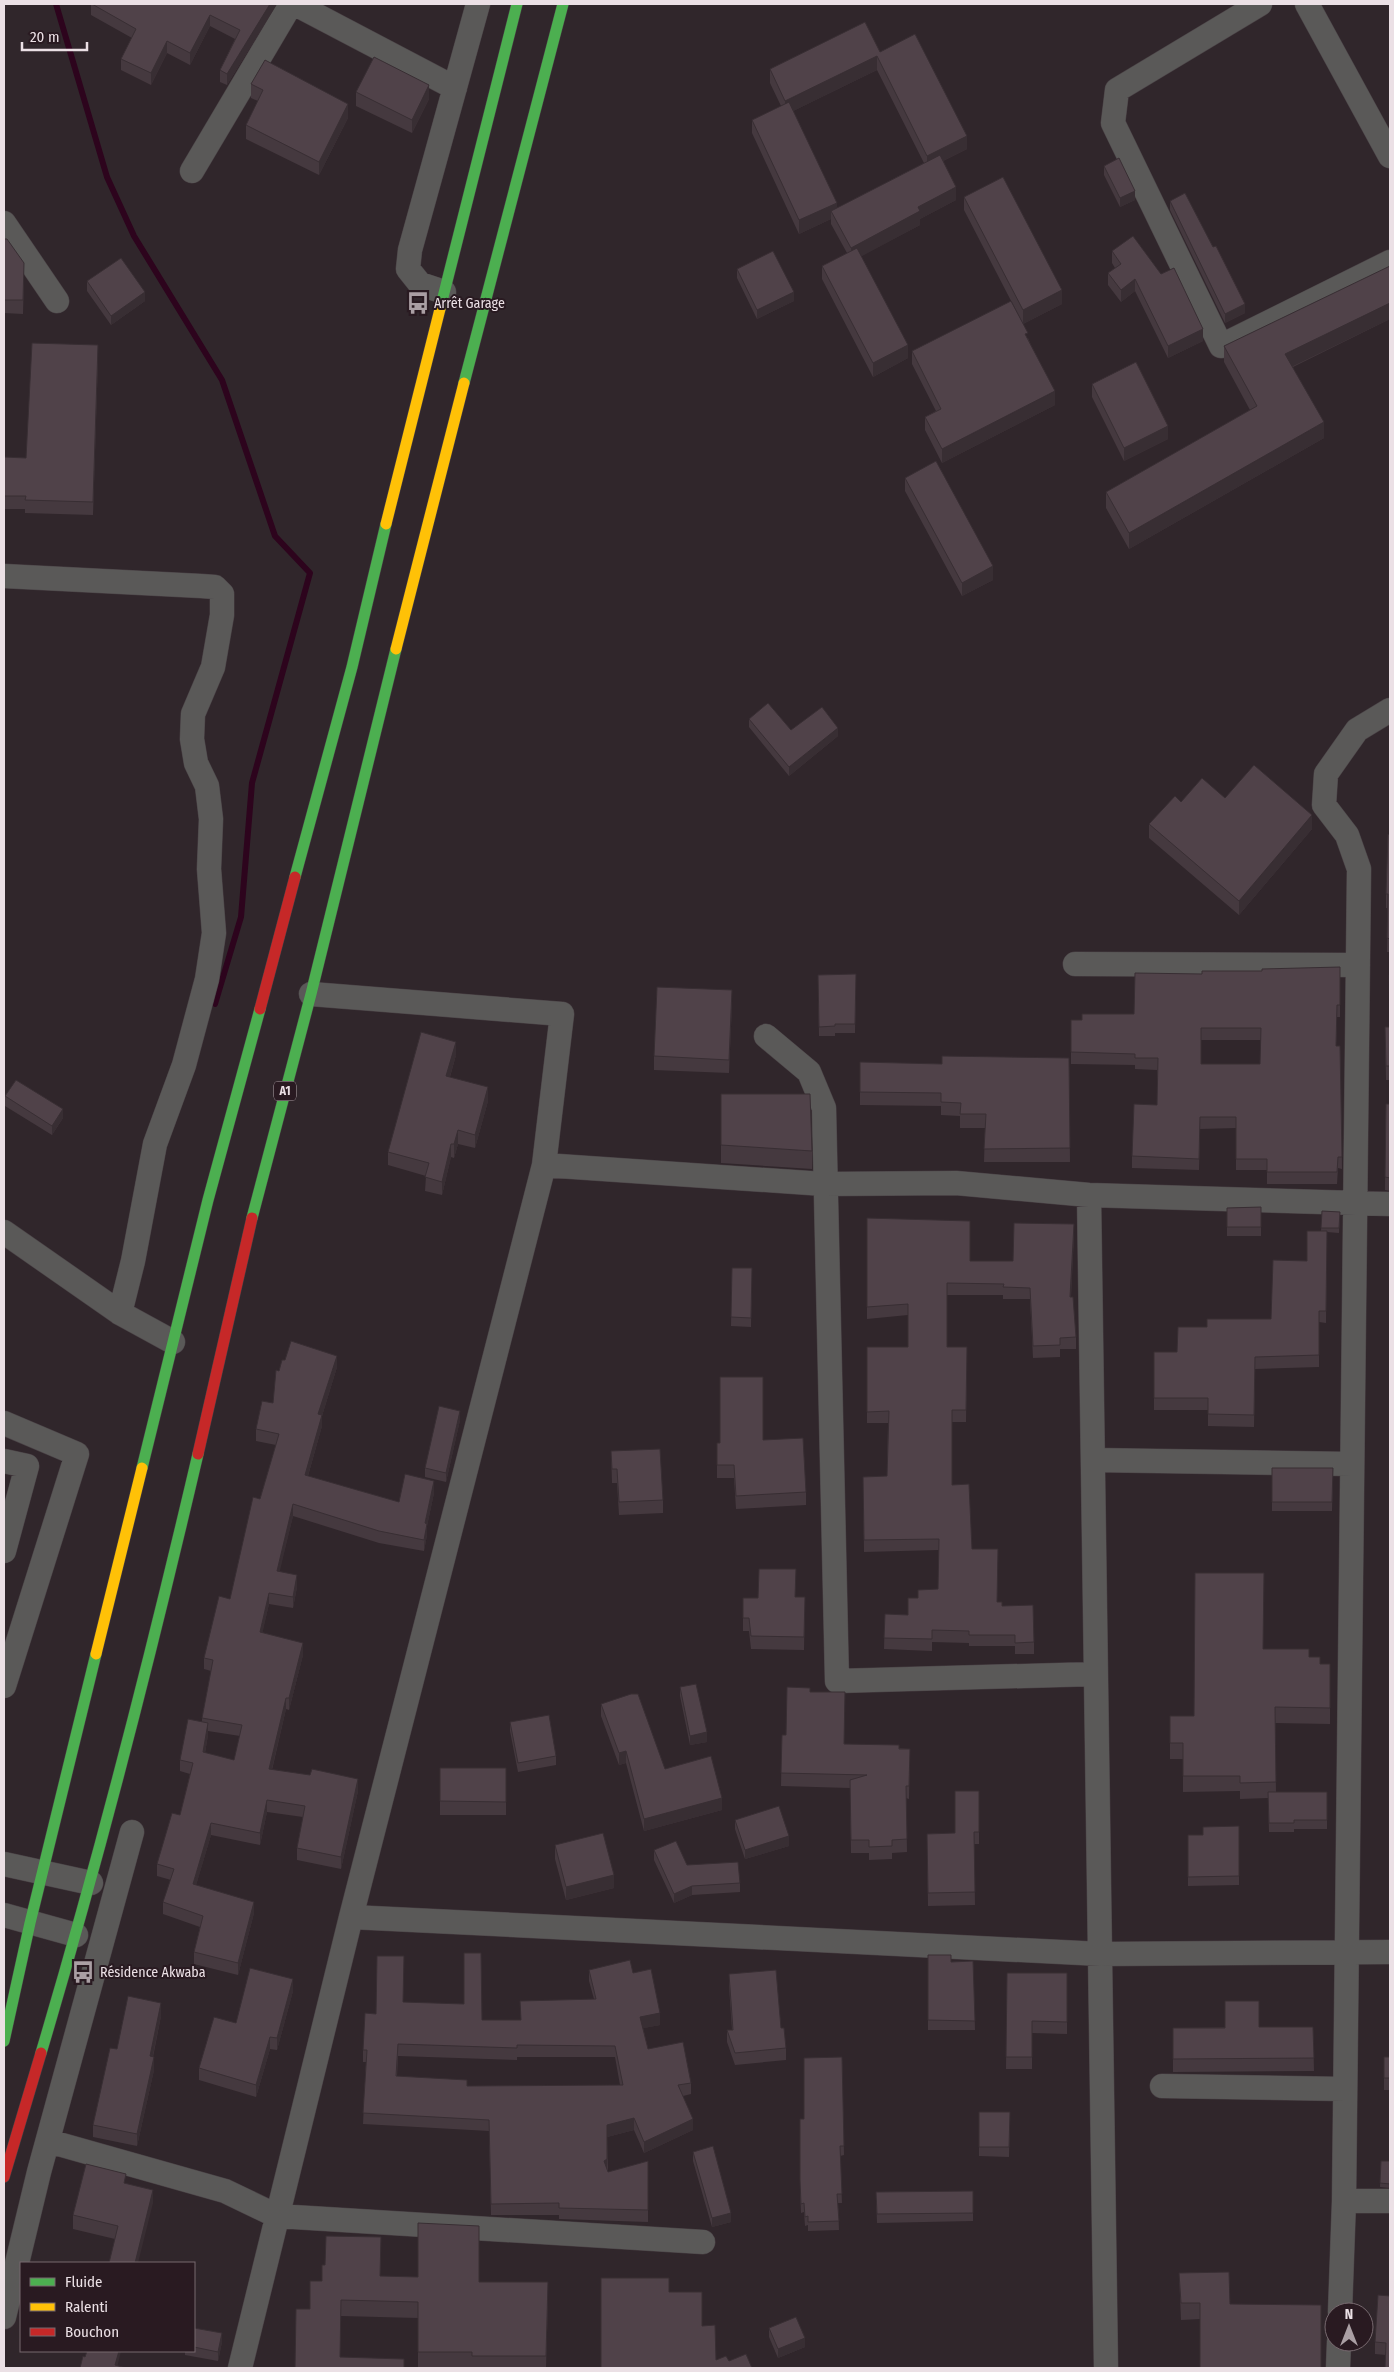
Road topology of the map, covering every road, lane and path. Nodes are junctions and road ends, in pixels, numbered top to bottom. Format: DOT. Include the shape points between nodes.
graph roads {
  1 [pos="291,4"];
  2 [pos="295,4"];
  3 [pos="478,4"];
  4 [pos="517,4"];
  5 [pos="563,4"];
  6 [pos="1260,4"];
  7 [pos="1307,4"];
  8 [pos="455,88"];
  9 [pos="1390,156"];
  10 [pos="192,171"];
  11 [pos="4,223"];
  12 [pos="1390,262"];
  13 [pos="444,292"];
  14 [pos="57,301"];
  15 [pos="4,576"];
  16 [pos="1390,710"];
  17 [pos="1075,964"];
  18 [pos="1358,965"];
  19 [pos="310,994"];
  20 [pos="766,1036"];
  21 [pos="544,1165"];
  22 [pos="824,1184"];
  23 [pos="1089,1195"];
  24 [pos="1355,1203"];
  25 [pos="1390,1204"];
  26 [pos="4,1232"];
  27 [pos="120,1313"];
  28 [pos="173,1342"];
  29 [pos="4,1423"];
  30 [pos="4,1460"];
  31 [pos="1093,1460"];
  32 [pos="1352,1464"];
  33 [pos="4,1551"];
  34 [pos="1095,1674"];
  35 [pos="4,1686"];
  36 [pos="132,1832"];
  37 [pos="4,1864"];
  38 [pos="43,1873"];
  39 [pos="90,1883"];
  40 [pos="4,1915"];
  41 [pos="351,1917"];
  42 [pos="30,1923"];
  43 [pos="76,1935"];
  44 [pos="1390,1952"];
  45 [pos="1345,1953"];
  46 [pos="1101,1954"];
  47 [pos="4,2041"];
  48 [pos="1162,2086"];
  49 [pos="1345,2090"];
  50 [pos="48,2141"];
  51 [pos="4,2177"];
  52 [pos="1344,2201"];
  53 [pos="1390,2201"];
  54 [pos="277,2216"];
  55 [pos="703,2242"];
  56 [pos="1340,2302"];
  57 [pos="4,2317"];
  58 [pos="1339,2352"];
  59 [pos="240,2368"];
  60 [pos="1106,2368"];
  61 [pos="1338,2368"];
  1 -- 10 [label="street"];
  2 -- 8 [label="street"];
  3 -- 8 [label="street"];
  4 -- 13 [label="main road"];
  5 -- 19 [label="main road, A1" via="437,485"];
  6 -- 12 [label="street" via="1117,90 1113,123 1221,346"];
  7 -- 9 [label="street"];
  8 -- 13 [label="street" via="410,250 408,269 420,284"];
  11 -- 14 [label="street"];
  13 -- 28 [label="main road" via="352,667 210,1191"];
  15 -- 27 [label="street" via="215,587 222,594 222,615 213,666 193,714 192,739 196,763 207,786 210,811 209,869 214,933 207,979 184,1065 154,1144"];
  16 -- 18 [label="street" via="1357,730 1326,774 1324,805 1348,835 1359,869"];
  17 -- 18 [label="street"];
  18 -- 24 [label="street"];
  19 -- 21 [label="street" via="562,1014"];
  19 -- 39 [label="main road, A1" via="254,1208 160,1617"];
  20 -- 22 [label="street" via="809,1072 817,1090 824,1108"];
  21 -- 22 [label="street"];
  21 -- 41 [label="street"];
  22 -- 23 [label="street" via="956,1183"];
  22 -- 34 [label="street" via="837,1681"];
  23 -- 24 [label="street"];
  23 -- 31 [label="street"];
  24 -- 25 [label="street"];
  24 -- 32 [label="street"];
  26 -- 27 [label="street"];
  27 -- 28 [label="street"];
  28 -- 38 [label="main road"];
  29 -- 35 [label="street" via="77,1454"];
  30 -- 33 [label="street" via="26,1466"];
  31 -- 32 [label="street"];
  31 -- 34 [label="street"];
  32 -- 45 [label="street"];
  34 -- 46 [label="street"];
  36 -- 50 [label="street"];
  37 -- 38 [label="street"];
  38 -- 39 [label="street"];
  38 -- 42 [label="main road"];
  39 -- 43 [label="main road, A1"];
  40 -- 42 [label="street"];
  41 -- 46 [label="street"];
  41 -- 54 [label="street"];
  42 -- 43 [label="street"];
  42 -- 47 [label="main road"];
  43 -- 51 [label="main road, A1"];
  44 -- 45 [label="street"];
  45 -- 46 [label="street"];
  45 -- 49 [label="street"];
  46 -- 60 [label="street"];
  48 -- 49 [label="street"];
  49 -- 52 [label="street"];
  50 -- 54 [label="street" via="225,2191"];
  50 -- 57 [label="street"];
  52 -- 53 [label="street"];
  52 -- 56 [label="street"];
  54 -- 55 [label="street"];
  54 -- 59 [label="street"];
  58 -- 61 [label="street"];
}
